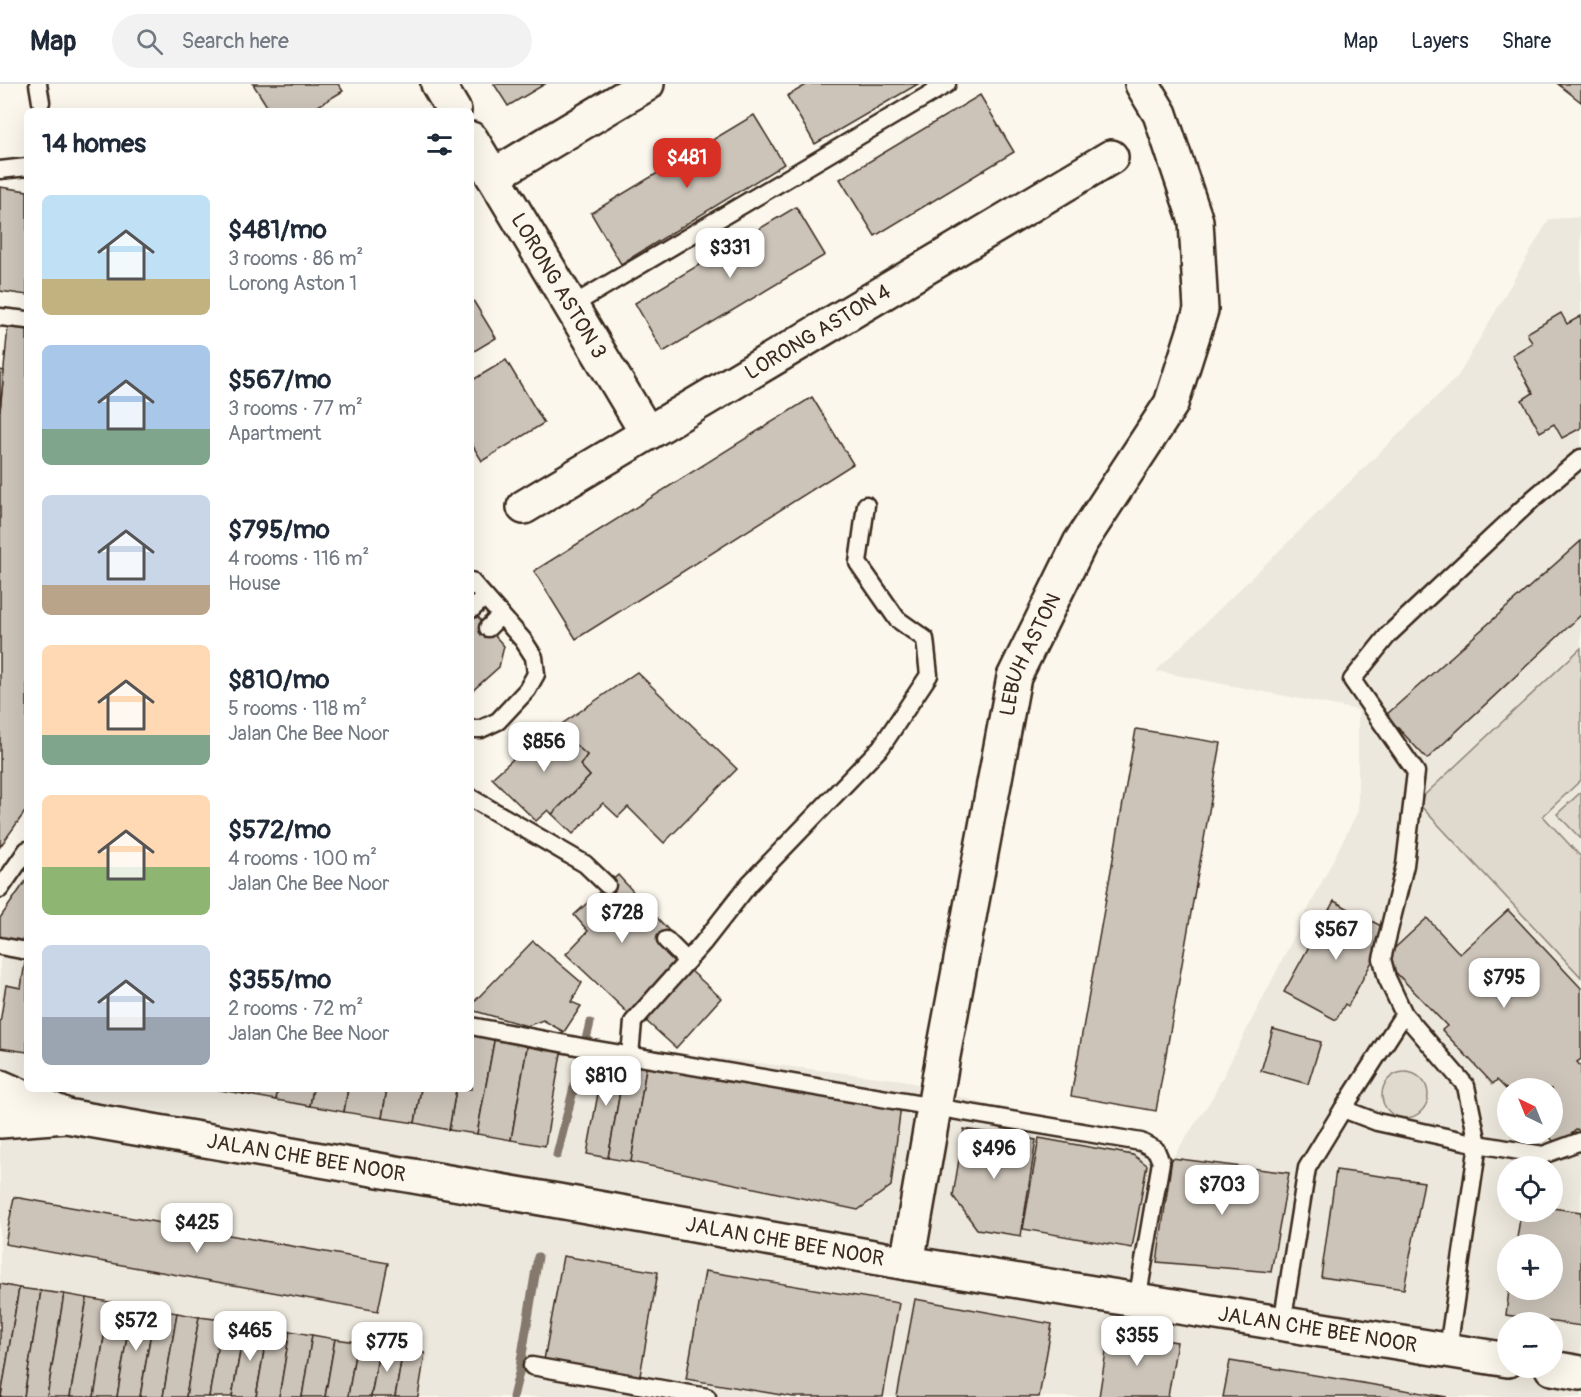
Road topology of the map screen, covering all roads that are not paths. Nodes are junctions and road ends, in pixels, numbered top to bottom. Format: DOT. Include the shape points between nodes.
graph roads {
  1 [pos="38,84"];
  2 [pos="438,84"];
  3 [pos="647,84"];
  4 [pos="947,84"];
  5 [pos="1142,84"];
  6 [pos="41,102"];
  7 [pos="452,108"];
  8 [pos="474,144"];
  9 [pos="1111,157"];
  10 [pos="24,167"];
  11 [pos="0,170"];
  12 [pos="493,176"];
  13 [pos="571,306"];
  14 [pos="0,317"];
  15 [pos="24,320"];
  16 [pos="647,433"];
  17 [pos="1581,458"];
  18 [pos="866,505"];
  19 [pos="524,507"];
  20 [pos="474,584"];
  21 [pos="485,597"];
  22 [pos="474,607"];
  23 [pos="501,615"];
  24 [pos="488,628"];
  25 [pos="474,729"];
  26 [pos="474,800"];
  27 [pos="24,854"];
  28 [pos="607,885"];
  29 [pos="0,889"];
  30 [pos="666,940"];
  31 [pos="0,946"];
  32 [pos="24,950"];
  33 [pos="687,961"];
  34 [pos="1404,1014"];
  35 [pos="474,1027"];
  36 [pos="630,1055"];
  37 [pos="0,1087"];
  38 [pos="935,1106"];
  39 [pos="1343,1109"];
  40 [pos="66,1116"];
  41 [pos="0,1121"];
  42 [pos="1581,1141"];
  43 [pos="1478,1144"];
  44 [pos="907,1263"];
  45 [pos="1137,1301"];
  46 [pos="1282,1324"];
  47 [pos="1448,1349"];
  48 [pos="1497,1358"];
  49 [pos="532,1366"];
  50 [pos="1563,1370"];
  51 [pos="1581,1373"];
  52 [pos="707,1397"];
  1 -- 6 [label="lane"];
  2 -- 7 [label="street"];
  3 -- 12 [label="street"];
  4 -- 13 [label="lane"];
  5 -- 38 [label="street, LEBUH ASTON" via="1160,114 1196,221 1200,310 1171,404 1080,543 1014,677"];
  8 -- 12 [label="street, LORONG ASTON 3"];
  9 -- 16 [label="street, LORONG ASTON 4"];
  10 -- 11 [label="lane"];
  12 -- 13 [label="street, LORONG ASTON 3"];
  13 -- 16 [label="street, LORONG ASTON 3"];
  14 -- 15 [label="lane"];
  16 -- 19 [label="street, LORONG ASTON 4"];
  17 -- 34 [label="lane" via="1389,634 1352,680 1416,772 1405,865 1382,959"];
  18 -- 33 [label="lane" via="858,563 897,619 925,639 928,675 881,747 750,883"];
  20 -- 21 [label="lane"];
  21 -- 22 [label="lane"];
  21 -- 23 [label="lane"];
  23 -- 24 [label="lane"];
  23 -- 25 [label="lane" via="534,657 536,674 527,690 498,721"];
  26 -- 28 [label="lane" via="585,864"];
  27 -- 29 [label="lane"];
  30 -- 33 [label="lane"];
  31 -- 32 [label="lane"];
  33 -- 36 [label="lane" via="633,1022"];
  34 -- 39 [label="lane"];
  34 -- 43 [label="lane" via="1466,1086"];
  35 -- 36 [label="lane"];
  36 -- 38 [label="lane"];
  37 -- 40 [label="street, JALAN CHE BEE NOOR"];
  38 -- 44 [label="street, LEBUH ASTON"];
  38 -- 45 [label="lane" via="1141,1142 1156,1150 1161,1162"];
  39 -- 43 [label="lane" via="1377,1122"];
  39 -- 46 [label="lane" via="1307,1168"];
  40 -- 41 [label="street, JALAN CHE BEE NOOR"];
  40 -- 44 [label="street, JALAN CHE BEE NOOR"];
  42 -- 43 [label="lane" via="1543,1155"];
  43 -- 47 [label="lane"];
  44 -- 45 [label="street, JALAN CHE BEE NOOR"];
  45 -- 46 [label="street, JALAN CHE BEE NOOR"];
  46 -- 47 [label="street, JALAN CHE BEE NOOR"];
  47 -- 48 [label="street, JALAN CHE BEE NOOR"];
  49 -- 52 [label="lane"];
  50 -- 51 [label="street"];
}
